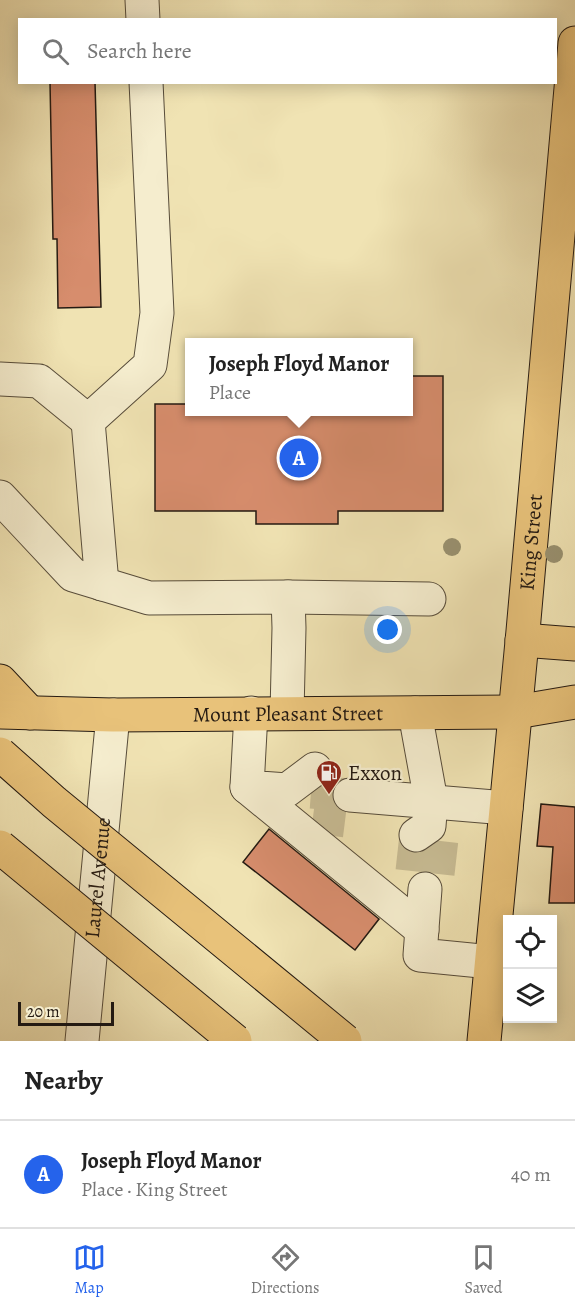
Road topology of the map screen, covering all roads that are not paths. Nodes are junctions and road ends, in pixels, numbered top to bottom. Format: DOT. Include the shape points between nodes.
graph roads {
  1 [pos="142,0"];
  2 [pos="143,18"];
  3 [pos="575,42"];
  4 [pos="146,84"];
  5 [pos="0,379"];
  6 [pos="88,421"];
  7 [pos="0,496"];
  8 [pos="102,584"];
  9 [pos="288,597"];
  10 [pos="429,599"];
  11 [pos="522,640"];
  12 [pos="575,644"];
  13 [pos="0,681"];
  14 [pos="575,702"];
  15 [pos="516,712"];
  16 [pos="15,713"];
  17 [pos="251,713"];
  18 [pos="287,713"];
  19 [pos="415,713"];
  20 [pos="113,714"];
  21 [pos="0,754"];
  22 [pos="247,787"];
  23 [pos="306,792"];
  24 [pos="353,796"];
  25 [pos="506,808"];
  26 [pos="429,825"];
  27 [pos="0,847"];
  28 [pos="425,878"];
  29 [pos="422,930"];
  30 [pos="491,962"];
  31 [pos="82,1041"];
  32 [pos="235,1041"];
  33 [pos="345,1041"];
  34 [pos="484,1041"];
  1 -- 2 [label="street"];
  3 -- 11 [label="main road, King Street"];
  4 -- 6 [label="street" via="157,313 150,365"];
  5 -- 6 [label="street" via="39,381"];
  6 -- 8 [label="street"];
  7 -- 8 [label="street" via="73,575"];
  8 -- 9 [label="street" via="149,598"];
  9 -- 10 [label="street"];
  9 -- 18 [label="street"];
  11 -- 12 [label="main road"];
  11 -- 15 [label="main road, King Street"];
  13 -- 16 [label="main road"];
  14 -- 15 [label="main road, Mount Pleasant Street"];
  15 -- 19 [label="main road, Mount Pleasant Street"];
  15 -- 25 [label="main road, King Street"];
  16 -- 20 [label="main road, Mount Pleasant Street"];
  17 -- 18 [label="main road, Mount Pleasant Street"];
  17 -- 20 [label="main road, Mount Pleasant Street"];
  17 -- 22 [label="street"];
  18 -- 19 [label="main road, Mount Pleasant Street"];
  19 -- 26 [label="street"];
  20 -- 31 [label="street, Laurel Avenue"];
  21 -- 33 [label="main road, bridge"];
  22 -- 23 [label="street"];
  22 -- 29 [label="street"];
  24 -- 26 [label="street"];
  25 -- 26 [label="street"];
  25 -- 30 [label="main road, King Street"];
  27 -- 32 [label="main road, bridge"];
  28 -- 29 [label="street"];
  29 -- 30 [label="street" via="420,955"];
  30 -- 34 [label="main road, King Street"];
}
